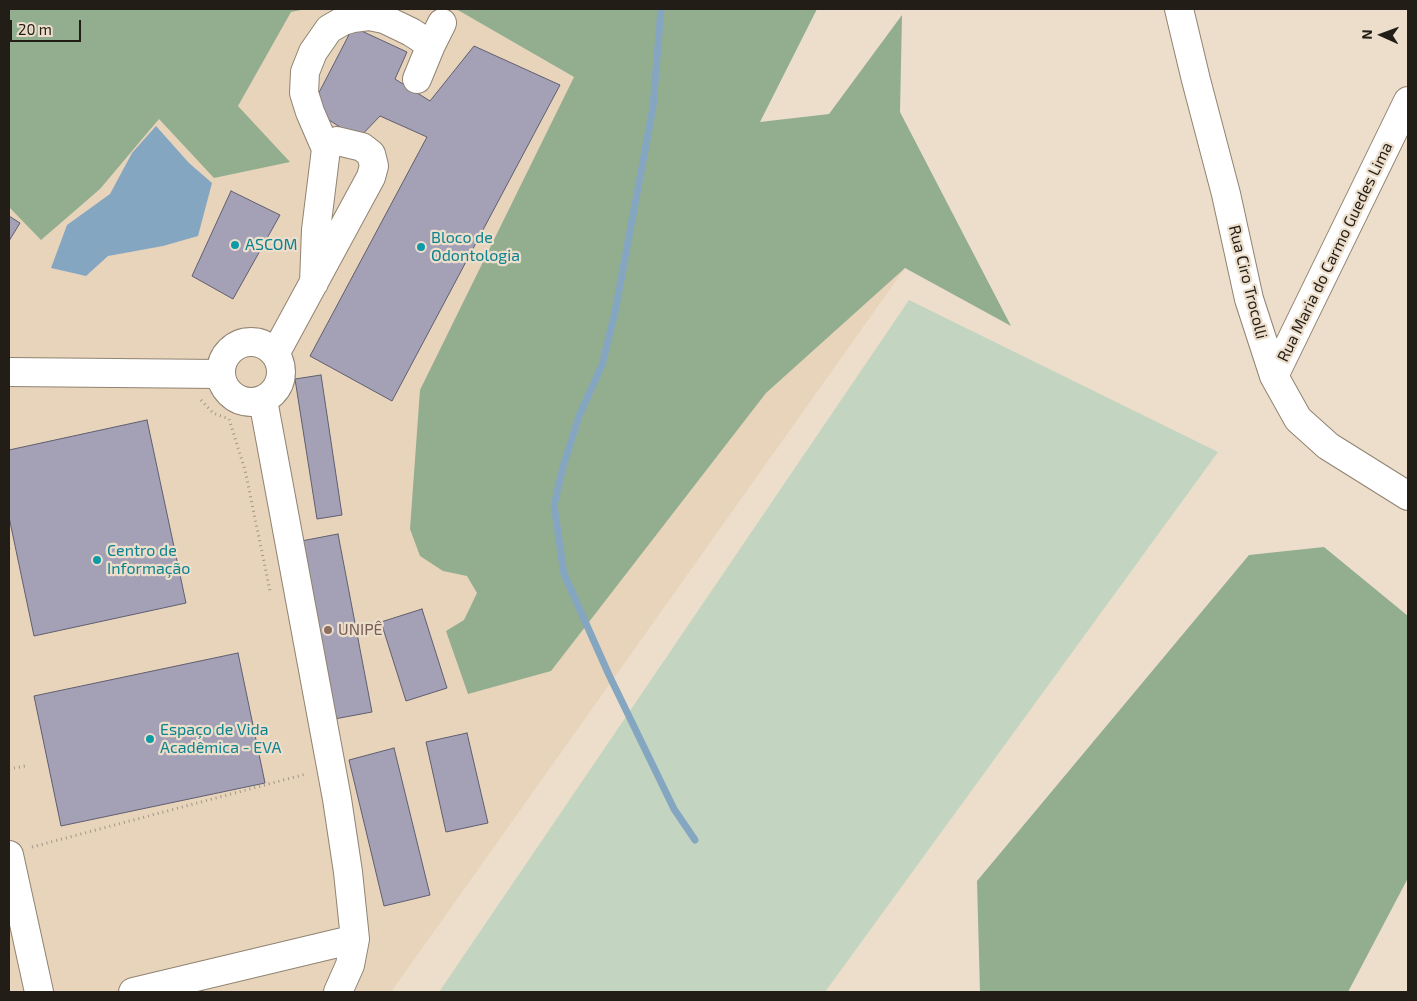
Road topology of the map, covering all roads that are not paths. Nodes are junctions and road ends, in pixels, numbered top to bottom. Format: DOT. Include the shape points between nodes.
graph roads {
  1 [pos="1181,10"];
  2 [pos="417,79"];
  3 [pos="1408,101"];
  4 [pos="326,149"];
  5 [pos="314,283"];
  6 [pos="275,354"];
  7 [pos="9,372"];
  8 [pos="220,374"];
  9 [pos="1274,376"];
  10 [pos="263,400"];
  11 [pos="1408,496"];
  12 [pos="19,851"];
  13 [pos="355,939"];
  14 [pos="39,992"];
  15 [pos="133,992"];
  16 [pos="338,992"];
  1 -- 9 [label="street, Rua Ciro Trocolli" via="1249,298"];
  2 -- 4 [label="street" via="437,34 369,16 343,21 329,29 313,52 305,72 304,93"];
  3 -- 9 [label="street, Rua Maria do Carmo Guedes Lima"];
  4 -- 5 [label="street" via="316,230"];
  4 -- 5 [label="street" via="337,141 357,145 371,154 374,166"];
  5 -- 6 [label="street"];
  6 -- 8 [label="street" via="270,347 260,343 241,343 225,356"];
  6 -- 10 [label="street" via="281,365 281,376 272,394"];
  7 -- 8 [label="street"];
  8 -- 10 [label="street" via="224,386 240,401 252,403"];
  9 -- 11 [label="street, Rua Ciro Trocolli" via="1298,419 1328,446"];
  10 -- 13 [label="street" via="337,799"];
  12 -- 14 [label="street"];
  13 -- 15 [label="street"];
  13 -- 16 [label="street" via="350,965"];
}
